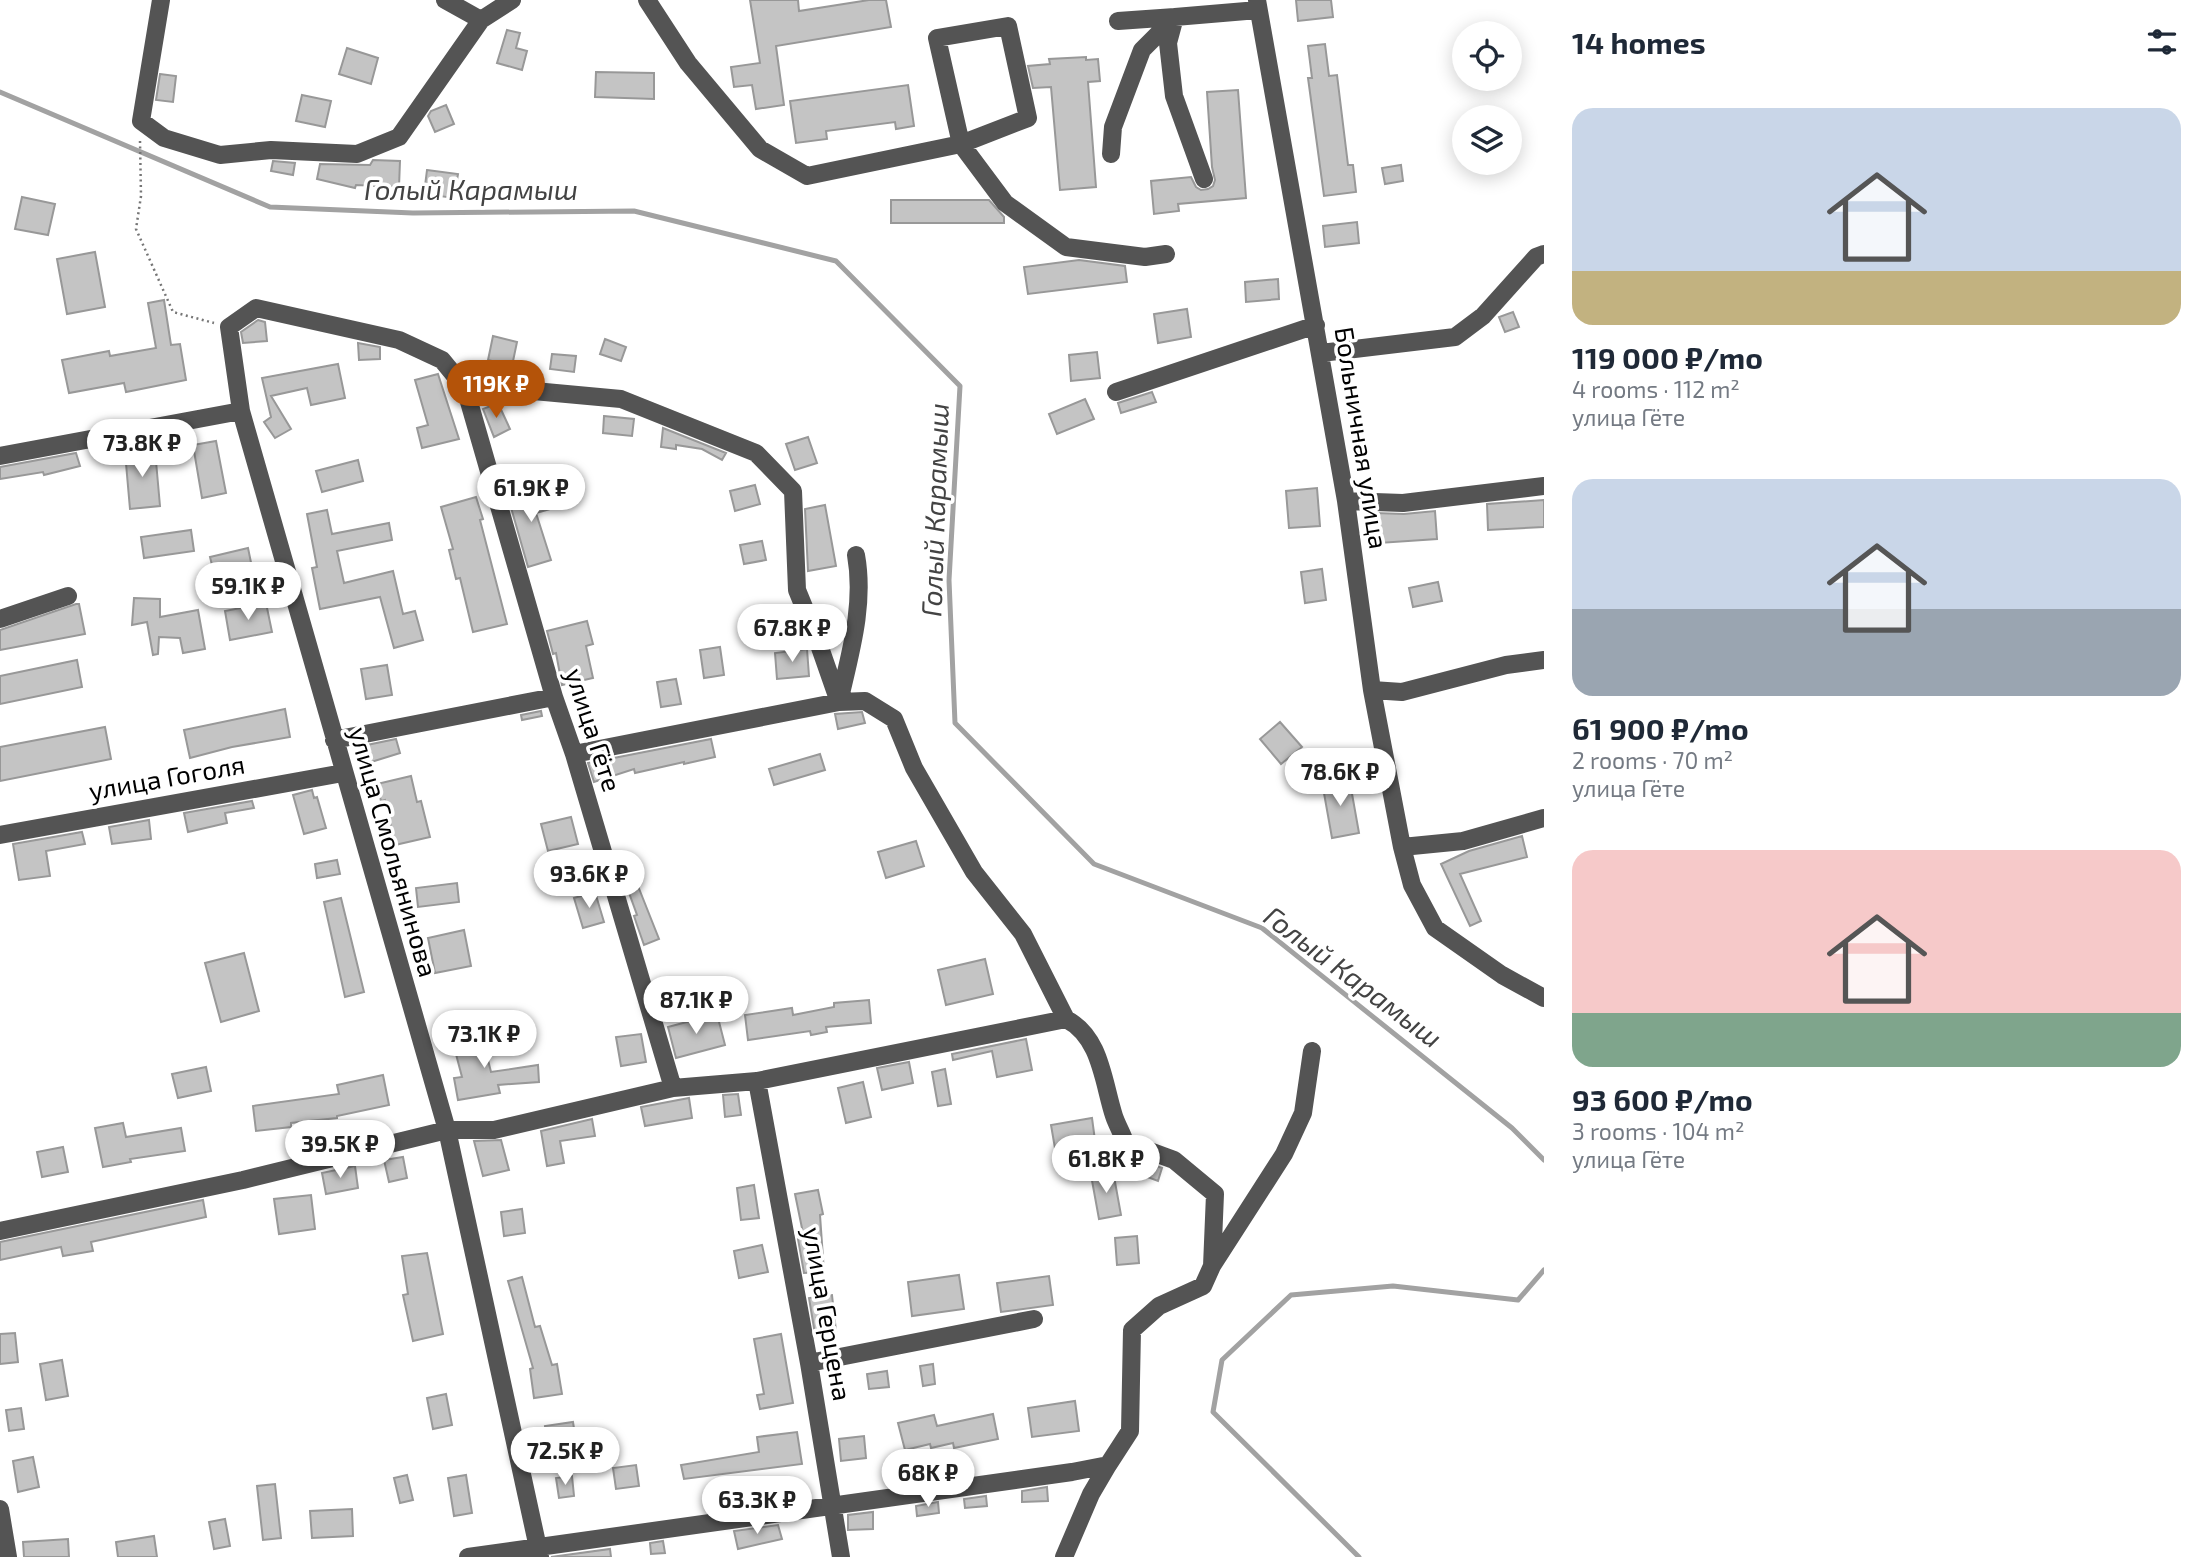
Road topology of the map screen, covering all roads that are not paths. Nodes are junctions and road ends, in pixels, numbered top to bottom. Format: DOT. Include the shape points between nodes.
graph roads {
  1 [pos="161,0"];
  2 [pos="445,0"];
  3 [pos="512,0"];
  4 [pos="648,0"];
  5 [pos="1258,5"];
  6 [pos="1175,17"];
  7 [pos="481,20"];
  8 [pos="1118,21"];
  9 [pos="961,144"];
  10 [pos="1111,154"];
  11 [pos="1204,179"];
  12 [pos="1166,254"];
  13 [pos="1544,254"];
  14 [pos="1316,325"];
  15 [pos="1321,353"];
  16 [pos="465,388"];
  17 [pos="1116,392"];
  18 [pos="241,411"];
  19 [pos="0,456"];
  20 [pos="1544,486"];
  21 [pos="1346,501"];
  22 [pos="856,555"];
  23 [pos="68,596"];
  24 [pos="0,619"];
  25 [pos="1544,660"];
  26 [pos="1372,690"];
  27 [pos="554,697"];
  28 [pos="839,702"];
  29 [pos="334,740"];
  30 [pos="574,754"];
  31 [pos="343,773"];
  32 [pos="1544,818"];
  33 [pos="0,835"];
  34 [pos="1402,847"];
  35 [pos="1544,998"];
  36 [pos="1066,1019"];
  37 [pos="1312,1051"];
  38 [pos="757,1081"];
  39 [pos="673,1088"];
  40 [pos="447,1130"];
  41 [pos="0,1231"];
  42 [pos="1212,1266"];
  43 [pos="1034,1319"];
  44 [pos="809,1363"];
  45 [pos="1108,1465"];
  46 [pos="834,1505"];
  47 [pos="0,1509"];
  48 [pos="539,1552"];
  49 [pos="8,1557"];
  50 [pos="468,1557"];
  51 [pos="841,1557"];
  52 [pos="1063,1557"];
  1 -- 7 [label="street" via="141,121 164,138 220,155 271,150 357,154 399,136"];
  2 -- 7 [label="street"];
  3 -- 7 [label="street"];
  4 -- 9 [label="street" via="688,63 760,149 807,176"];
  5 -- 6 [label="street"];
  5 -- 14 [label="street, Больничная улица"];
  6 -- 8 [label="street"];
  6 -- 10 [label="street" via="1142,50 1112,127"];
  6 -- 11 [label="street" via="1167,43 1174,96"];
  9 -- 9 [label="street" via="937,38 1008,26 1028,118"];
  9 -- 12 [label="street" via="1005,203 1066,247 1145,257"];
  13 -- 15 [label="street" via="1536,257 1483,316 1455,337"];
  14 -- 15 [label="street, Больничная улица"];
  14 -- 17 [label="street"];
  15 -- 21 [label="street, Больничная улица"];
  16 -- 18 [label="street, улица Смольянинова" via="442,360 399,340 256,308 229,327"];
  16 -- 27 [label="street, улица Гёте"];
  16 -- 28 [label="street" via="621,399 756,453 793,491 797,590"];
  18 -- 19 [label="street"];
  18 -- 29 [label="street, улица Смольянинова"];
  20 -- 21 [label="street" via="1404,503"];
  21 -- 26 [label="street, Больничная улица"];
  22 -- 28 [label="street" via="860,577 857,621"];
  23 -- 24 [label="street"];
  25 -- 26 [label="street" via="1402,692"];
  26 -- 34 [label="street, Больничная улица"];
  27 -- 29 [label="street"];
  27 -- 30 [label="street, улица Гёте"];
  28 -- 30 [label="street"];
  28 -- 36 [label="street" via="865,701 894,719 914,768 974,872 1023,934"];
  29 -- 31 [label="street, улица Смольянинова"];
  30 -- 39 [label="street, улица Гёте"];
  31 -- 33 [label="street, улица Гоголя"];
  31 -- 40 [label="street, улица Смольянинова"];
  32 -- 34 [label="street" via="1463,841"];
  34 -- 35 [label="street, Больничная улица" via="1412,885 1435,928"];
  36 -- 38 [label="street"];
  36 -- 42 [label="street" via="1078,1025 1099,1060 1125,1142 1174,1160 1215,1194"];
  37 -- 42 [label="street" via="1303,1113 1284,1154"];
  38 -- 39 [label="street"];
  38 -- 44 [label="street, улица Герцена"];
  39 -- 40 [label="street" via="494,1130"];
  40 -- 41 [label="street" via="243,1180"];
  40 -- 48 [label="street, улица Смольянинова"];
  42 -- 45 [label="street" via="1203,1286 1159,1306 1132,1330 1130,1431"];
  43 -- 44 [label="street"];
  44 -- 46 [label="street, улица Герцена"];
  45 -- 46 [label="street"];
  45 -- 52 [label="street"];
  46 -- 48 [label="street"];
  46 -- 51 [label="street, улица Герцена"];
  47 -- 49 [label="street"];
  48 -- 50 [label="street"];
}
